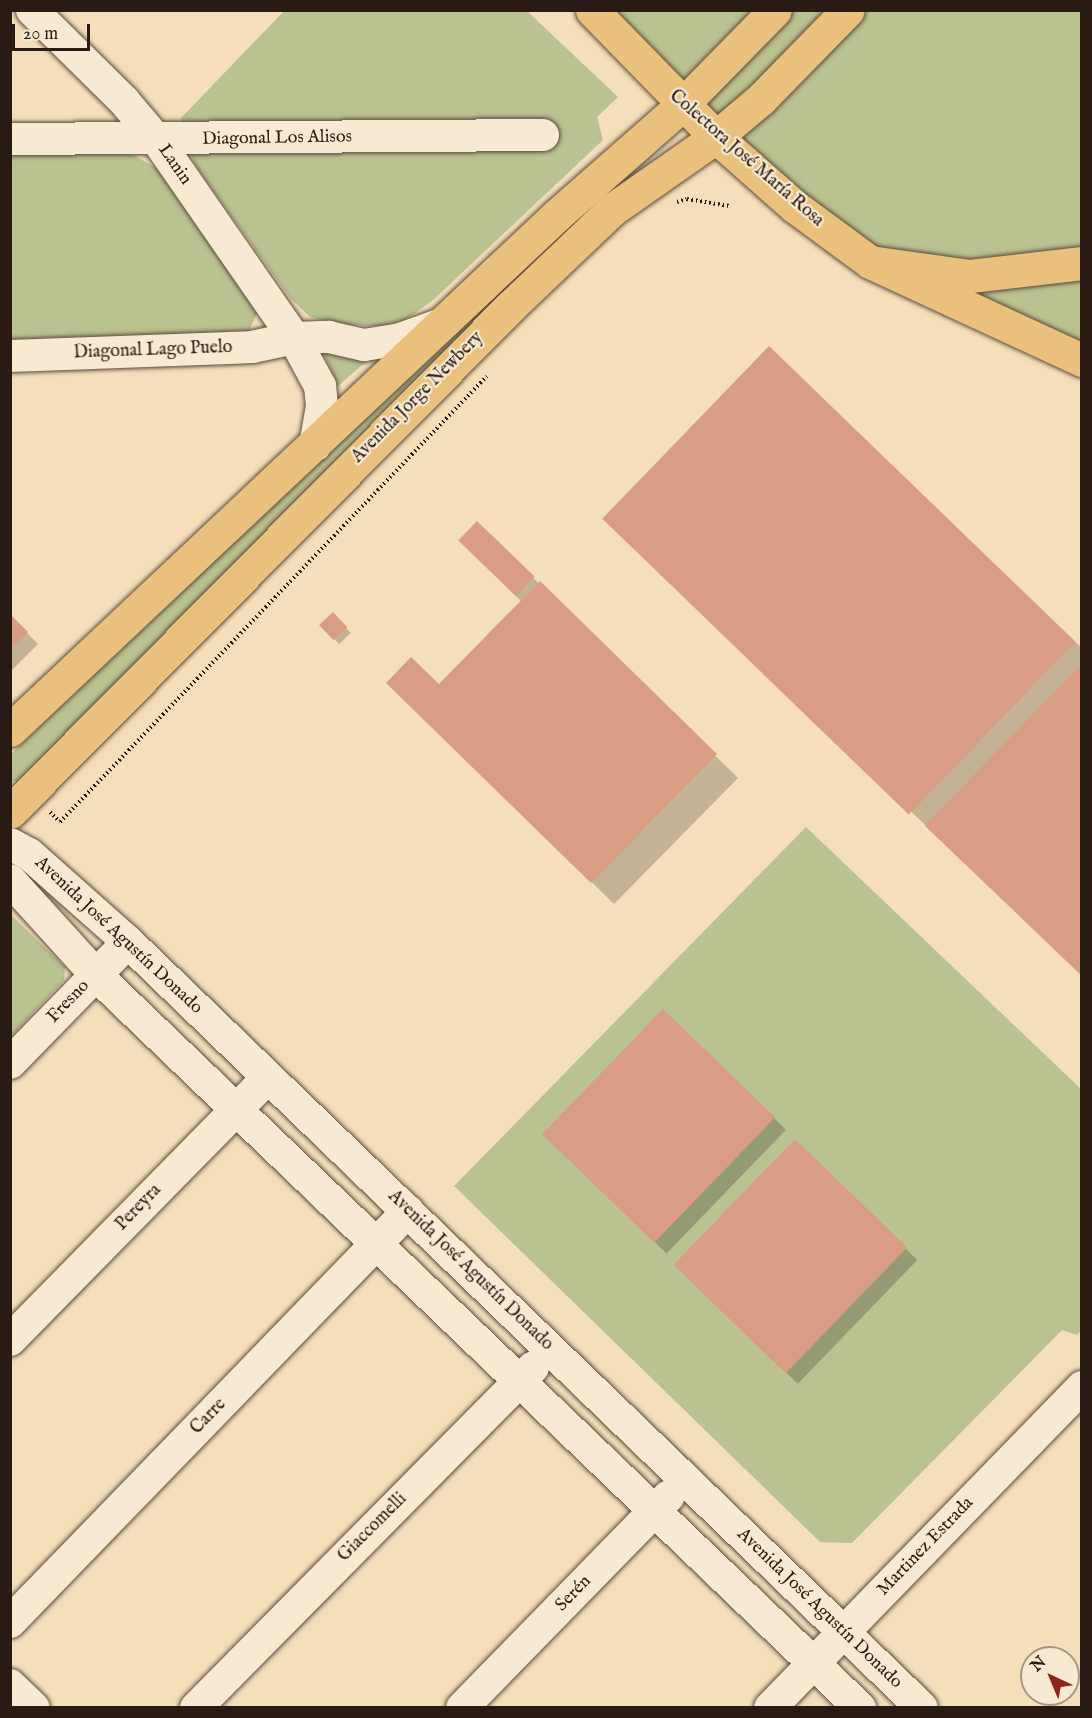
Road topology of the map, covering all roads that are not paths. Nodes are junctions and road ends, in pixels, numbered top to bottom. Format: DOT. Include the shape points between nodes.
graph roads {
  1 [pos="32,10"];
  2 [pos="592,10"];
  3 [pos="776,10"];
  4 [pos="848,10"];
  5 [pos="681,106"];
  6 [pos="543,135"];
  7 [pos="716,137"];
  8 [pos="10,139"];
  9 [pos="157,140"];
  10 [pos="870,262"];
  11 [pos="1082,263"];
  12 [pos="442,324"];
  13 [pos="294,338"];
  14 [pos="10,356"];
  15 [pos="1082,360"];
  16 [pos="315,445"];
  17 [pos="10,730"];
  18 [pos="10,812"];
  19 [pos="10,844"];
  20 [pos="10,880"];
  21 [pos="128,942"];
  22 [pos="96,975"];
  23 [pos="10,1063"];
  24 [pos="268,1077"];
  25 [pos="235,1109"];
  26 [pos="408,1211"];
  27 [pos="376,1244"];
  28 [pos="10,1340"];
  29 [pos="550,1349"];
  30 [pos="519,1381"];
  31 [pos="1082,1387"];
  32 [pos="686,1480"];
  33 [pos="655,1511"];
  34 [pos="10,1622"];
  35 [pos="843,1632"];
  36 [pos="813,1663"];
  37 [pos="10,1685"];
  38 [pos="34,1707"];
  39 [pos="196,1707"];
  40 [pos="462,1707"];
  41 [pos="770,1707"];
  42 [pos="860,1707"];
  43 [pos="922,1707"];
  1 -- 9 [label="street, Lanin" via="124,101"];
  2 -- 5 [label="main road, Colectora José María Rosa"];
  3 -- 5 [label="main road, Avenida Jorge Newbery"];
  4 -- 7 [label="main road, Avenida Jorge Newbery" via="761,99"];
  5 -- 7 [label="main road, Colectora José María Rosa"];
  5 -- 12 [label="main road, Avenida Jorge Newbery" via="557,214"];
  6 -- 9 [label="street, Diagonal Los Alisos"];
  7 -- 10 [label="main road, Colectora José María Rosa" via="794,206"];
  7 -- 18 [label="main road, Avenida Jorge Newbery" via="613,209 511,306"];
  8 -- 9 [label="street, Diagonal Los Alisos"];
  9 -- 13 [label="street, Lanin"];
  10 -- 11 [label="main road" via="969,276"];
  10 -- 15 [label="main road, Colectora José María Rosa"];
  12 -- 13 [label="street, Diagonal Lago Puelo" via="400,339 364,345 329,337"];
  12 -- 16 [label="main road, Avenida Jorge Newbery"];
  13 -- 14 [label="street, Diagonal Lago Puelo" via="252,346"];
  13 -- 16 [label="street" via="320,386 322,406"];
  16 -- 17 [label="main road, Avenida Jorge Newbery"];
  19 -- 21 [label="street, Avenida José Agustín Donado" via="29,854"];
  20 -- 22 [label="street, Avenida José Agustín Donado"];
  21 -- 22 [label="street, Fresno"];
  21 -- 24 [label="street, Avenida José Agustín Donado"];
  22 -- 23 [label="street, Fresno"];
  22 -- 25 [label="street, Avenida José Agustín Donado"];
  24 -- 25 [label="street, Pereyra"];
  24 -- 26 [label="street, Avenida José Agustín Donado"];
  25 -- 27 [label="street, Avenida José Agustín Donado"];
  25 -- 28 [label="street, Pereyra"];
  26 -- 27 [label="street, Carre"];
  26 -- 29 [label="street, Avenida José Agustín Donado"];
  27 -- 30 [label="street, Avenida José Agustín Donado"];
  27 -- 34 [label="street, Carre"];
  29 -- 30 [label="street, Giaccomelli"];
  29 -- 32 [label="street, Avenida José Agustín Donado"];
  30 -- 33 [label="street, Avenida José Agustín Donado"];
  30 -- 39 [label="street, Giaccomelli"];
  31 -- 35 [label="street, Martinez Estrada"];
  32 -- 33 [label="street, Serén"];
  32 -- 35 [label="street, Avenida José Agustín Donado"];
  33 -- 36 [label="street, Avenida José Agustín Donado"];
  33 -- 40 [label="street, Serén"];
  35 -- 36 [label="street, Martinez Estrada"];
  35 -- 43 [label="street, Avenida José Agustín Donado"];
  36 -- 41 [label="street, Martinez Estrada"];
  36 -- 42 [label="street, Avenida José Agustín Donado"];
  37 -- 38 [label="street"];
}
